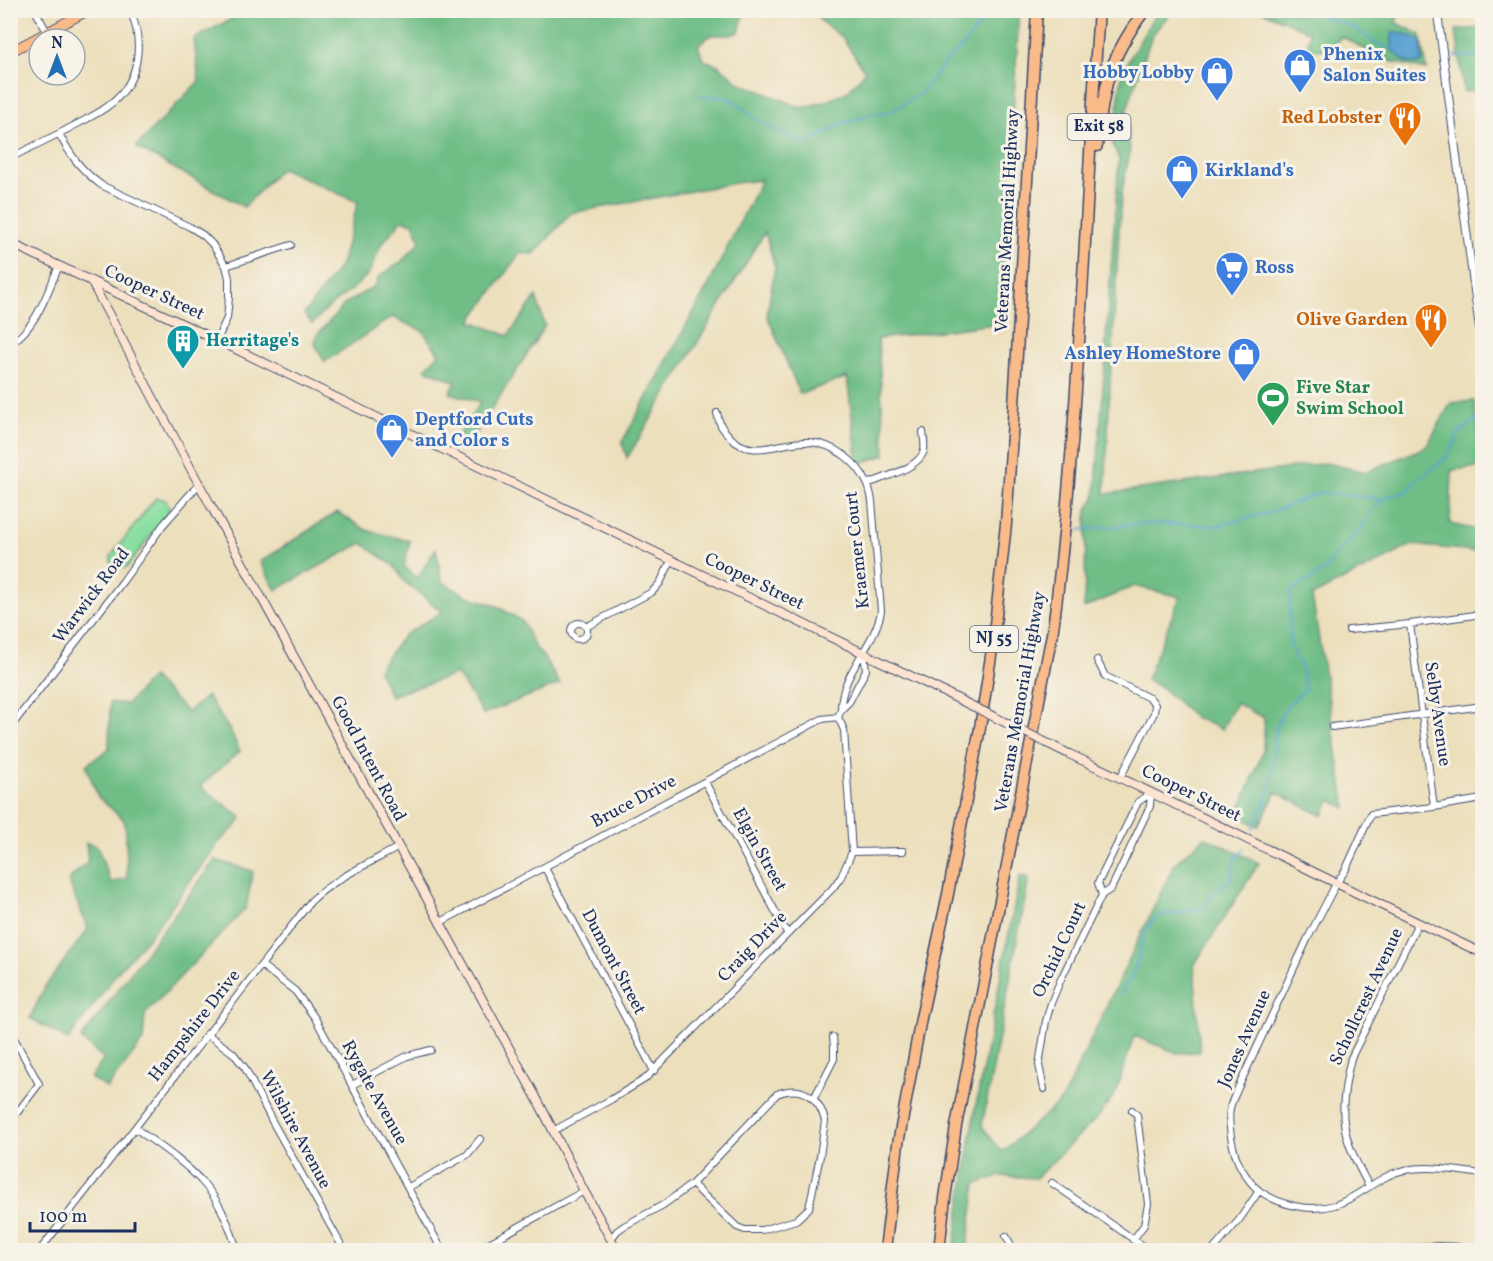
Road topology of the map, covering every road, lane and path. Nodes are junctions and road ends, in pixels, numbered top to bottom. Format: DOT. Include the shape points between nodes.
graph roads {
  1 [pos="35,10"];
  2 [pos="89,10"];
  3 [pos="130,10"];
  4 [pos="1037,10"];
  5 [pos="1100,10"];
  6 [pos="1145,10"];
  7 [pos="1437,10"];
  8 [pos="44,27"];
  9 [pos="57,27"];
  10 [pos="27,43"];
  11 [pos="10,52"];
  12 [pos="59,134"];
  13 [pos="10,158"];
  14 [pos="10,243"];
  15 [pos="291,245"];
  16 [pos="1084,253"];
  17 [pos="59,266"];
  18 [pos="226,266"];
  19 [pos="91,282"];
  20 [pos="217,340"];
  21 [pos="10,344"];
  22 [pos="1482,347"];
  23 [pos="717,413"];
  24 [pos="923,432"];
  25 [pos="199,484"];
  26 [pos="868,484"];
  27 [pos="671,561"];
  28 [pos="1482,614"];
  29 [pos="1410,624"];
  30 [pos="586,627"];
  31 [pos="1349,630"];
  32 [pos="864,653"];
  33 [pos="1097,660"];
  34 [pos="1482,706"];
  35 [pos="841,710"];
  36 [pos="1422,715"];
  37 [pos="838,717"];
  38 [pos="1332,727"];
  39 [pos="10,728"];
  40 [pos="1120,778"];
  41 [pos="705,782"];
  42 [pos="1151,793"];
  43 [pos="1482,799"];
  44 [pos="1434,807"];
  45 [pos="397,848"];
  46 [pos="903,851"];
  47 [pos="852,852"];
  48 [pos="545,868"];
  49 [pos="1337,882"];
  50 [pos="1102,895"];
  51 [pos="439,923"];
  52 [pos="1418,923"];
  53 [pos="787,933"];
  54 [pos="1482,953"];
  55 [pos="261,965"];
  56 [pos="10,1031"];
  57 [pos="207,1034"];
  58 [pos="833,1037"];
  59 [pos="431,1050"];
  60 [pos="654,1071"];
  61 [pos="352,1084"];
  62 [pos="1044,1089"];
  63 [pos="814,1098"];
  64 [pos="1132,1110"];
  65 [pos="10,1122"];
  66 [pos="135,1128"];
  67 [pos="553,1131"];
  68 [pos="480,1139"];
  69 [pos="1482,1174"];
  70 [pos="1052,1183"];
  71 [pos="692,1184"];
  72 [pos="1369,1186"];
  73 [pos="408,1187"];
  74 [pos="584,1191"];
  75 [pos="1259,1191"];
  76 [pos="1006,1236"];
  77 [pos="611,1239"];
  78 [pos="1133,1240"];
  79 [pos="1482,1249"];
  80 [pos="40,1251"];
  81 [pos="237,1251"];
  82 [pos="344,1251"];
  83 [pos="442,1251"];
  84 [pos="476,1251"];
  85 [pos="617,1251"];
  86 [pos="885,1251"];
  87 [pos="939,1251"];
  88 [pos="1016,1251"];
  89 [pos="1149,1251"];
  90 [pos="1213,1251"];
  91 [pos="1404,1251"];
  1 -- 8 [label="street"];
  2 -- 9 [label="main road"];
  3 -- 12 [label="street" via="137,30 138,57 128,85 94,116"];
  4 -- 86 [label="highway, Veterans Memorial Highway / NJ 55" via="1012,440 993,644 898,1144"];
  5 -- 16 [label="highway, Veterans Memorial Highway"];
  6 -- 16 [label="highway, Exit 58" via="1120,50 1104,93"];
  7 -- 22 [label="street"];
  10 -- 11 [label="main road"];
  12 -- 13 [label="street"];
  12 -- 18 [label="street" via="72,157 90,176 203,235"];
  14 -- 17 [label="main road, Cooper Street"];
  15 -- 18 [label="street"];
  16 -- 87 [label="highway, Veterans Memorial Highway" via="1064,543 1053,629 956,1126"];
  17 -- 19 [label="main road, Cooper Street"];
  17 -- 21 [label="street" via="30,327"];
  18 -- 20 [label="street" via="227,318"];
  19 -- 20 [label="main road, Cooper Street"];
  19 -- 25 [label="main road, Good Intent Road"];
  20 -- 27 [label="main road, Cooper Street"];
  23 -- 26 [label="street, Kraemer Court" via="720,426 739,444 756,450 798,442 823,445 852,462"];
  24 -- 26 [label="street" via="923,453 917,462"];
  25 -- 39 [label="street, Warwick Road" via="163,525"];
  25 -- 45 [label="main road, Good Intent Road"];
  26 -- 32 [label="street, Kraemer Court" via="881,611"];
  27 -- 30 [label="street" via="652,592"];
  27 -- 32 [label="main road, Cooper Street"];
  28 -- 29 [label="street"];
  29 -- 31 [label="street"];
  29 -- 36 [label="street, Selby Avenue"];
  32 -- 35 [label="street" via="840,699"];
  32 -- 35 [label="street" via="866,670"];
  32 -- 40 [label="main road, Cooper Street, bridge"];
  33 -- 40 [label="street" via="1105,676 1144,694 1155,705"];
  34 -- 36 [label="street"];
  35 -- 37 [label="street"];
  36 -- 38 [label="street"];
  36 -- 44 [label="street, Selby Avenue"];
  37 -- 41 [label="street, Bruce Drive" via="822,719"];
  37 -- 47 [label="street, Craig Drive" via="844,730"];
  40 -- 42 [label="main road, Cooper Street"];
  41 -- 48 [label="street, Bruce Drive"];
  41 -- 53 [label="street, Elgin Street"];
  42 -- 49 [label="main road, Cooper Street"];
  42 -- 50 [label="street, Orchid Court" via="1150,806 1116,879"];
  42 -- 50 [label="street, Orchid Court" via="1138,802 1098,883"];
  43 -- 44 [label="street"];
  44 -- 49 [label="street, Jones Avenue" via="1371,814 1346,871"];
  45 -- 51 [label="main road, Good Intent Road"];
  45 -- 55 [label="street, Hampshire Drive" via="321,891"];
  46 -- 47 [label="street"];
  47 -- 53 [label="street, Craig Drive" via="837,883"];
  48 -- 51 [label="street, Bruce Drive"];
  48 -- 60 [label="street, Dumont Street"];
  49 -- 52 [label="main road, Cooper Street"];
  49 -- 75 [label="street, Jones Avenue" via="1230,1109 1233,1150 1242,1170"];
  50 -- 62 [label="street, Orchid Court" via="1051,1003 1039,1065"];
  51 -- 67 [label="main road, Good Intent Road"];
  52 -- 54 [label="main road, Cooper Street"];
  52 -- 72 [label="street, Schollcrest Avenue" via="1358,1043 1345,1081 1342,1113 1348,1145"];
  53 -- 60 [label="street, Craig Drive"];
  55 -- 57 [label="street, Hampshire Drive"];
  55 -- 61 [label="street, Rygate Avenue" via="304,1002"];
  56 -- 65 [label="street" via="39,1083"];
  57 -- 66 [label="street, Hampshire Drive"];
  57 -- 82 [label="street, Wilshire Avenue" via="233,1053 245,1068"];
  58 -- 63 [label="street" via="834,1059"];
  59 -- 61 [label="street" via="407,1056"];
  60 -- 67 [label="street, Craig Drive"];
  61 -- 73 [label="street, Rygate Avenue"];
  63 -- 71 [label="street" via="794,1090 777,1094"];
  63 -- 71 [label="street" via="823,1113 825,1130 809,1208 796,1220 762,1230 745,1230"];
  64 -- 78 [label="street" via="1137,1115 1148,1204 1144,1225"];
  66 -- 80 [label="street, Hampshire Drive"];
  66 -- 81 [label="street" via="205,1184 228,1222"];
  67 -- 74 [label="main road, Good Intent Road"];
  68 -- 73 [label="street" via="467,1155"];
  69 -- 72 [label="street, Jones Avenue" via="1413,1169"];
  70 -- 78 [label="street"];
  71 -- 77 [label="street" via="624,1226"];
  72 -- 75 [label="street, Jones Avenue" via="1334,1205 1302,1208"];
  73 -- 83 [label="street, Rygate Avenue"];
  74 -- 77 [label="main road, Good Intent Road"];
  74 -- 84 [label="street"];
  75 -- 90 [label="street"];
  76 -- 88 [label="street"];
  77 -- 85 [label="main road, Good Intent Road"];
  78 -- 89 [label="street"];
  79 -- 91 [label="street" via="1427,1246"];
}
